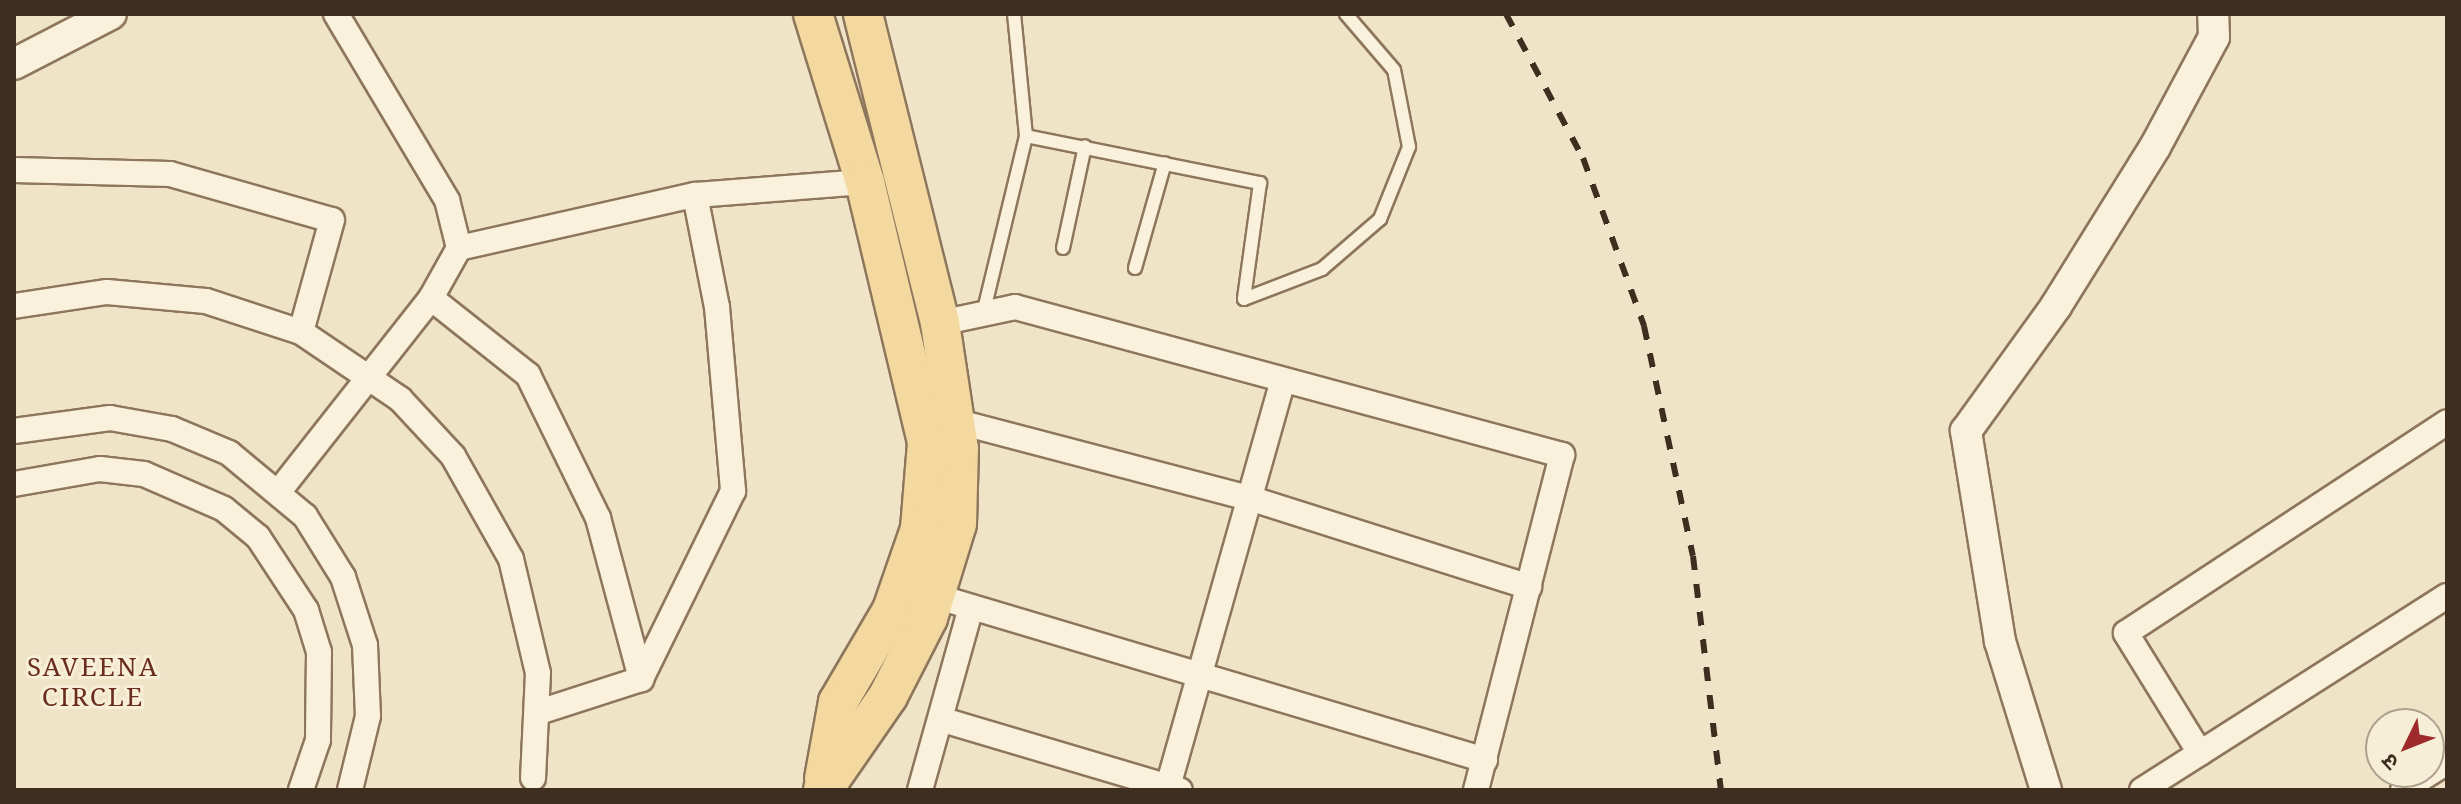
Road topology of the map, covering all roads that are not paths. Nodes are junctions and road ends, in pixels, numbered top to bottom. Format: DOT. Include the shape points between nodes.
graph roads {
  1 [pos="111,14"];
  2 [pos="336,14"];
  3 [pos="813,14"];
  4 [pos="863,14"];
  5 [pos="1014,14"];
  6 [pos="1346,14"];
  7 [pos="2213,14"];
  8 [pos="14,64"];
  9 [pos="1026,136"];
  10 [pos="1085,146"];
  11 [pos="1165,163"];
  12 [pos="14,170"];
  13 [pos="865,182"];
  14 [pos="695,195"];
  15 [pos="459,248"];
  16 [pos="1063,248"];
  17 [pos="1135,268"];
  18 [pos="431,298"];
  19 [pos="14,306"];
  20 [pos="983,314"];
  21 [pos="940,323"];
  22 [pos="301,332"];
  23 [pos="370,374"];
  24 [pos="1283,380"];
  25 [pos="955,421"];
  26 [pos="2447,422"];
  27 [pos="14,431"];
  28 [pos="14,484"];
  29 [pos="280,490"];
  30 [pos="1249,498"];
  31 [pos="1529,587"];
  32 [pos="935,596"];
  33 [pos="2447,596"];
  34 [pos="971,607"];
  35 [pos="1199,676"];
  36 [pos="641,679"];
  37 [pos="539,712"];
  38 [pos="943,720"];
  39 [pos="2200,753"];
  40 [pos="1485,760"];
  41 [pos="2447,762"];
  42 [pos="533,778"];
  43 [pos="2175,781"];
  44 [pos="1171,789"];
  45 [pos="301,790"];
  46 [pos="350,790"];
  47 [pos="823,790"];
  48 [pos="920,790"];
  49 [pos="1476,790"];
  50 [pos="2046,790"];
  51 [pos="2142,790"];
  52 [pos="2403,790"];
  1 -- 8 [label="street"];
  2 -- 15 [label="street" via="447,200"];
  3 -- 13 [label="main road"];
  4 -- 21 [label="main road"];
  5 -- 9 [label="lane"];
  6 -- 11 [label="lane" via="1394,70 1409,147 1380,219 1322,269 1244,299 1260,183"];
  7 -- 50 [label="street" via="2214,37 2155,147 2056,306 1966,431 2000,641"];
  9 -- 10 [label="lane"];
  9 -- 20 [label="lane"];
  10 -- 11 [label="lane"];
  10 -- 16 [label="lane"];
  11 -- 17 [label="lane"];
  12 -- 22 [label="street" via="170,174 332,220"];
  13 -- 14 [label="street"];
  13 -- 47 [label="main road" via="927,443 920,529 892,610 838,702"];
  14 -- 15 [label="street"];
  14 -- 36 [label="street" via="717,307 733,491"];
  15 -- 18 [label="street"];
  18 -- 23 [label="street"];
  18 -- 36 [label="street" via="528,375 598,518"];
  19 -- 22 [label="street" via="107,292 157,293 218,304"];
  20 -- 21 [label="street"];
  20 -- 24 [label="street" via="1015,307"];
  21 -- 25 [label="main road"];
  22 -- 23 [label="street"];
  23 -- 29 [label="street"];
  23 -- 37 [label="street" via="428,426 495,523 532,635"];
  24 -- 30 [label="street"];
  24 -- 31 [label="street" via="1562,455"];
  25 -- 30 [label="street"];
  25 -- 32 [label="main road" via="957,524"];
  26 -- 39 [label="street" via="2126,633"];
  27 -- 29 [label="street" via="110,418 172,429 229,453"];
  28 -- 45 [label="street" via="100,469 144,474 224,509 258,537 285,571 319,652 318,740"];
  29 -- 46 [label="street" via="326,545 365,645 368,716"];
  30 -- 31 [label="street"];
  30 -- 35 [label="street"];
  31 -- 40 [label="street"];
  32 -- 34 [label="street"];
  32 -- 47 [label="main road" via="888,696"];
  33 -- 39 [label="street"];
  34 -- 35 [label="street"];
  34 -- 38 [label="street"];
  35 -- 40 [label="street"];
  35 -- 44 [label="street"];
  36 -- 37 [label="street"];
  37 -- 42 [label="street"];
  38 -- 44 [label="street"];
  38 -- 48 [label="street"];
  39 -- 43 [label="street"];
  40 -- 49 [label="street"];
  41 -- 52 [label="street"];
  43 -- 51 [label="street"];
}
